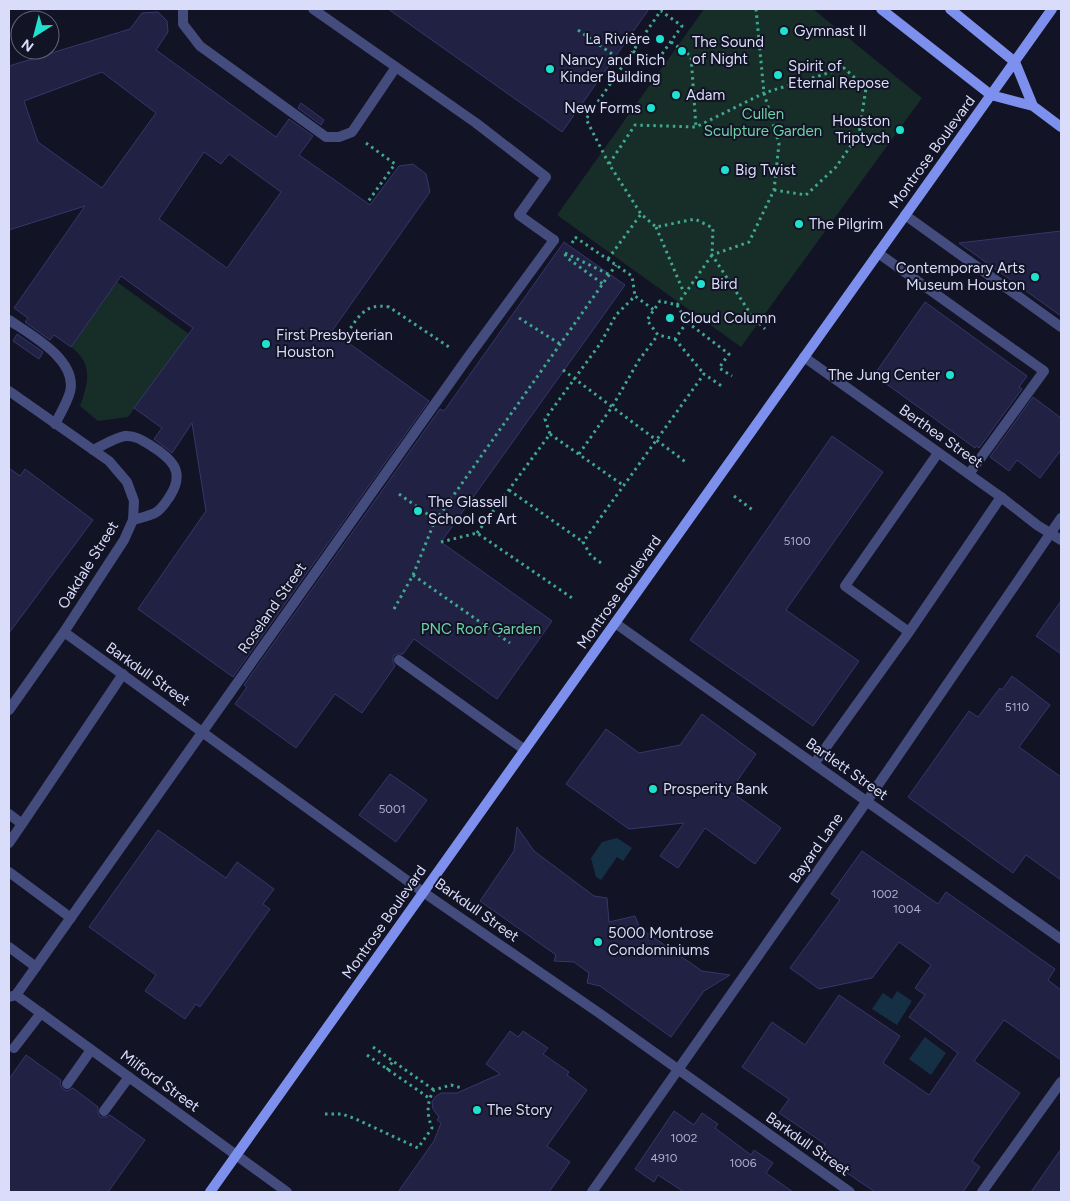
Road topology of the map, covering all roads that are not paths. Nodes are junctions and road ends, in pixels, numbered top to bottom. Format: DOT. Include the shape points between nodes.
graph roads {
  1 [pos="183,9"];
  2 [pos="313,9"];
  3 [pos="881,9"];
  4 [pos="950,9"];
  5 [pos="1052,9"];
  6 [pos="1015,62"];
  7 [pos="396,67"];
  8 [pos="991,95"];
  9 [pos="1033,106"];
  10 [pos="1061,127"];
  11 [pos="905,215"];
  12 [pos="878,253"];
  13 [pos="9,320"];
  14 [pos="1061,327"];
  15 [pos="804,357"];
  16 [pos="9,391"];
  17 [pos="55,424"];
  18 [pos="93,450"];
  19 [pos="938,453"];
  20 [pos="968,474"];
  21 [pos="1001,497"];
  22 [pos="1061,518"];
  23 [pos="133,520"];
  24 [pos="1051,533"];
  25 [pos="1061,540"];
  26 [pos="615,623"];
  27 [pos="64,632"];
  28 [pos="909,632"];
  29 [pos="399,660"];
  30 [pos="123,674"];
  31 [pos="9,710"];
  32 [pos="204,732"];
  33 [pos="525,750"];
  34 [pos="814,764"];
  35 [pos="867,801"];
  36 [pos="9,814"];
  37 [pos="22,824"];
  38 [pos="9,843"];
  39 [pos="9,872"];
  40 [pos="423,892"];
  41 [pos="70,918"];
  42 [pos="1061,939"];
  43 [pos="9,947"];
  44 [pos="36,967"];
  45 [pos="12,996"];
  46 [pos="41,1013"];
  47 [pos="14,1048"];
  48 [pos="92,1050"];
  49 [pos="679,1070"];
  50 [pos="129,1077"];
  51 [pos="1061,1082"];
  52 [pos="67,1084"];
  53 [pos="104,1111"];
  54 [pos="236,1155"];
  55 [pos="210,1192"];
  56 [pos="287,1192"];
  57 [pos="592,1192"];
  58 [pos="850,1192"];
  59 [pos="982,1192"];
  1 -- 7 [label="street" via="183,24 200,46 326,136 339,137 352,132"];
  2 -- 7 [label="street"];
  3 -- 8 [label="main road"];
  4 -- 6 [label="main road"];
  5 -- 6 [label="main road, Montrose Boulevard"];
  6 -- 8 [label="main road, Montrose Boulevard"];
  6 -- 9 [label="main road"];
  7 -- 32 [label="street, Roseland Street" via="546,177 519,215 554,240"];
  8 -- 9 [label="main road"];
  8 -- 11 [label="main road, Montrose Boulevard"];
  9 -- 10 [label="main road"];
  11 -- 12 [label="main road, Montrose Boulevard"];
  11 -- 14 [label="street"];
  12 -- 15 [label="main road, Montrose Boulevard"];
  12 -- 20 [label="street" via="1044,371"];
  13 -- 17 [label="street" via="57,355 68,371 70,391"];
  15 -- 19 [label="street, Berthea Street"];
  15 -- 26 [label="main road, Montrose Boulevard"];
  16 -- 17 [label="street, Oakdale Street"];
  17 -- 18 [label="street, Oakdale Street"];
  18 -- 23 [label="street, Oakdale Street" via="109,461 127,482 134,501"];
  18 -- 23 [label="street" via="124,436 133,437 155,448 175,467 178,477 175,488 163,506 154,513"];
  19 -- 20 [label="street, Berthea Street"];
  19 -- 28 [label="street" via="845,586"];
  20 -- 21 [label="street, Berthea Street"];
  21 -- 24 [label="street, Berthea Street"];
  21 -- 28 [label="street"];
  22 -- 24 [label="street, Bayard Lane"];
  23 -- 27 [label="street, Oakdale Street" via="124,540"];
  24 -- 25 [label="street, Berthea Street"];
  24 -- 35 [label="street, Bayard Lane"];
  26 -- 33 [label="main road, Montrose Boulevard"];
  26 -- 34 [label="street, Bartlett Street"];
  27 -- 30 [label="street, Barkdull Street"];
  27 -- 31 [label="street, Oakdale Street"];
  28 -- 34 [label="street"];
  29 -- 33 [label="street"];
  30 -- 32 [label="street, Barkdull Street"];
  30 -- 37 [label="street"];
  32 -- 40 [label="street, Barkdull Street"];
  32 -- 41 [label="street, Roseland Street"];
  33 -- 40 [label="main road, Montrose Boulevard"];
  34 -- 35 [label="street, Bartlett Street"];
  35 -- 42 [label="street, Bartlett Street"];
  35 -- 49 [label="street, Bayard Lane"];
  36 -- 37 [label="street"];
  37 -- 38 [label="street"];
  39 -- 41 [label="street"];
  40 -- 49 [label="street, Barkdull Street"];
  40 -- 54 [label="main road, Montrose Boulevard"];
  41 -- 44 [label="street, Roseland Street"];
  43 -- 44 [label="street"];
  44 -- 45 [label="street, Roseland Street"];
  45 -- 46 [label="street, Milford Street"];
  46 -- 47 [label="street"];
  46 -- 48 [label="street, Milford Street"];
  48 -- 50 [label="street, Milford Street"];
  48 -- 52 [label="street"];
  49 -- 57 [label="street, Bayard Lane"];
  49 -- 58 [label="street, Barkdull Street"];
  50 -- 53 [label="street"];
  50 -- 54 [label="street, Milford Street"];
  51 -- 59 [label="street"];
  54 -- 55 [label="main road, Montrose Boulevard"];
  54 -- 56 [label="street, Milford Street"];
}
